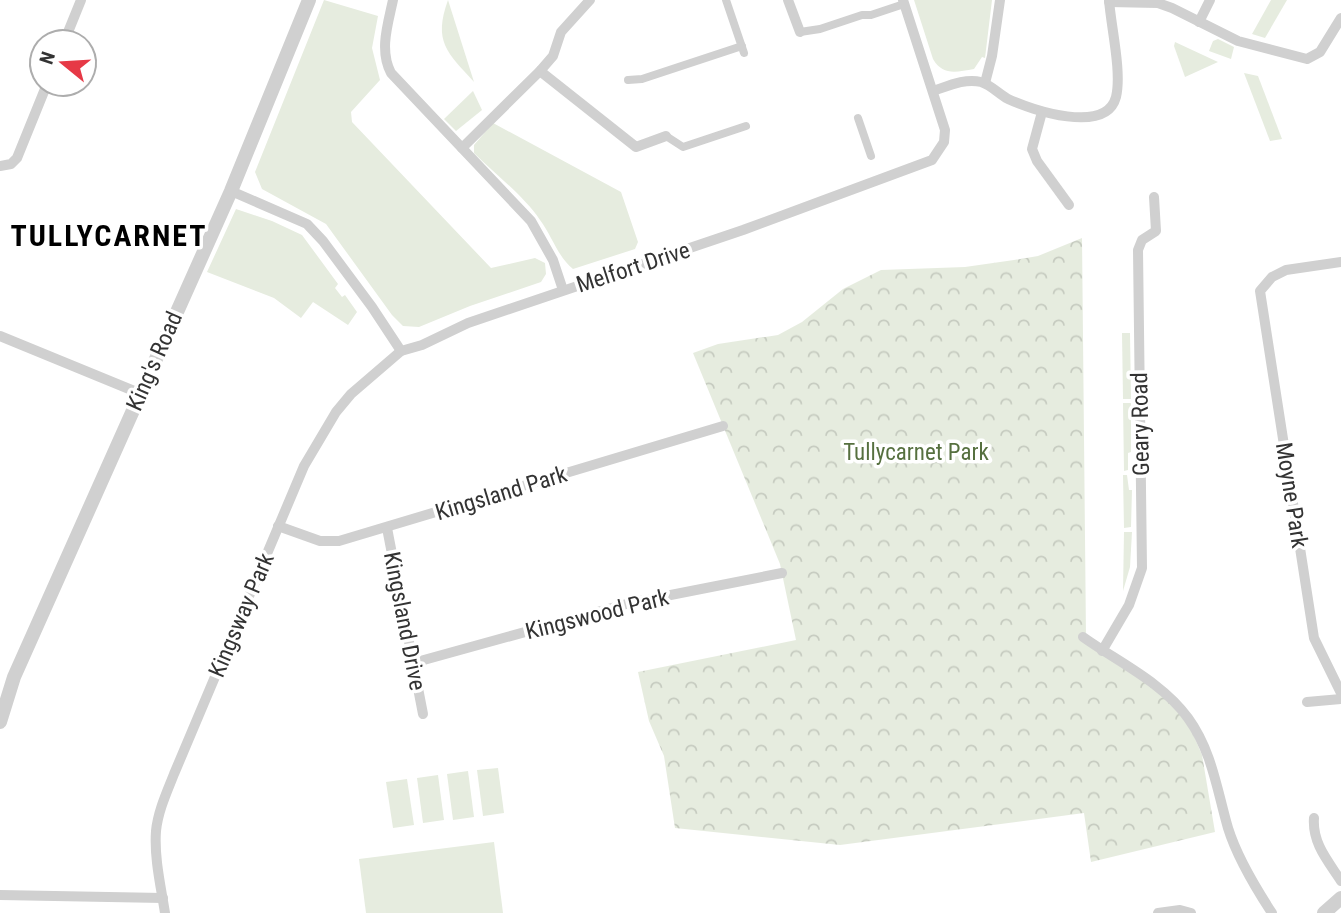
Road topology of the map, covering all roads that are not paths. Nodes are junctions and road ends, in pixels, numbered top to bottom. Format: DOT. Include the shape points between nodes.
graph roads {
  1 [pos="81,0"];
  2 [pos="309,0"];
  3 [pos="393,0"];
  4 [pos="590,0"];
  5 [pos="726,0"];
  6 [pos="788,0"];
  7 [pos="1000,0"];
  8 [pos="1210,0"];
  9 [pos="1109,1"];
  10 [pos="904,2"];
  11 [pos="1341,18"];
  12 [pos="1199,22"];
  13 [pos="70,28"];
  14 [pos="800,32"];
  15 [pos="540,71"];
  16 [pos="628,80"];
  17 [pos="985,83"];
  18 [pos="933,91"];
  19 [pos="41,98"];
  20 [pos="1042,112"];
  21 [pos="858,118"];
  22 [pos="746,126"];
  23 [pos="666,136"];
  24 [pos="462,148"];
  25 [pos="871,156"];
  26 [pos="0,166"];
  27 [pos="231,191"];
  28 [pos="1154,197"];
  29 [pos="1069,205"];
  30 [pos="1341,262"];
  31 [pos="564,290"];
  32 [pos="0,336"];
  33 [pos="401,351"];
  34 [pos="139,393"];
  35 [pos="723,426"];
  36 [pos="278,526"];
  37 [pos="387,528"];
  38 [pos="782,573"];
  39 [pos="1083,637"];
  40 [pos="1102,651"];
  41 [pos="413,663"];
  42 [pos="1341,696"];
  43 [pos="1307,702"];
  44 [pos="423,714"];
  45 [pos="0,722"];
  46 [pos="1314,818"];
  47 [pos="1341,881"];
  48 [pos="0,895"];
  49 [pos="163,898"];
  50 [pos="1341,898"];
  51 [pos="165,913"];
  52 [pos="1158,913"];
  53 [pos="1191,913"];
  54 [pos="1272,913"];
  55 [pos="1324,913"];
  1 -- 13 [label="street"];
  2 -- 27 [label="street, King's Road"];
  3 -- 24 [label="street" via="384,60"];
  4 -- 15 [label="street" via="561,32 553,56"];
  5 -- 16 [label="street" via="743,50"];
  6 -- 14 [label="street"];
  7 -- 17 [label="street"];
  8 -- 12 [label="street"];
  9 -- 12 [label="street" via="1158,3"];
  9 -- 20 [label="street" via="1116,100 1101,115"];
  10 -- 14 [label="street"];
  10 -- 18 [label="street, Melfort Drive"];
  11 -- 12 [label="street" via="1320,52 1307,59 1238,41"];
  15 -- 23 [label="street" via="636,147"];
  15 -- 24 [label="street"];
  17 -- 18 [label="street" via="962,82"];
  17 -- 20 [label="street" via="1006,98"];
  18 -- 31 [label="street, Melfort Drive" via="945,130 944,142 932,160"];
  19 -- 26 [label="street" via="17,158"];
  20 -- 29 [label="street" via="1032,149"];
  21 -- 25 [label="street"];
  22 -- 23 [label="street" via="683,147"];
  24 -- 31 [label="street" via="531,221 545,241"];
  27 -- 33 [label="street" via="307,224"];
  27 -- 34 [label="street, King's Road"];
  28 -- 40 [label="street, Geary Road" via="1156,230 1142,240 1138,250 1142,568 1129,605"];
  30 -- 42 [label="street, Moyne Park" via="1286,270 1272,276 1260,291 1314,638"];
  31 -- 33 [label="street, Melfort Drive"];
  32 -- 34 [label="street"];
  33 -- 36 [label="street, Kingsway Park" via="336,412 304,466"];
  34 -- 45 [label="street, King's Road" via="13,677"];
  35 -- 37 [label="street, Kingsland Park"];
  36 -- 37 [label="street, Kingsland Park" via="320,541 339,541"];
  36 -- 49 [label="street, Kingsway Park" via="162,806 156,831"];
  37 -- 41 [label="street, Kingsland Drive"];
  38 -- 41 [label="street, Kingswood Park" via="630,603"];
  39 -- 40 [label="street"];
  40 -- 54 [label="street" via="1148,679 1187,716 1208,753 1229,831"];
  41 -- 44 [label="street, Kingsland Drive"];
  42 -- 43 [label="street"];
  46 -- 47 [label="street" via="1318,845"];
  48 -- 49 [label="street"];
  49 -- 51 [label="street, Kingsway Park"];
  50 -- 55 [label="street"];
  52 -- 53 [label="street"];
}
